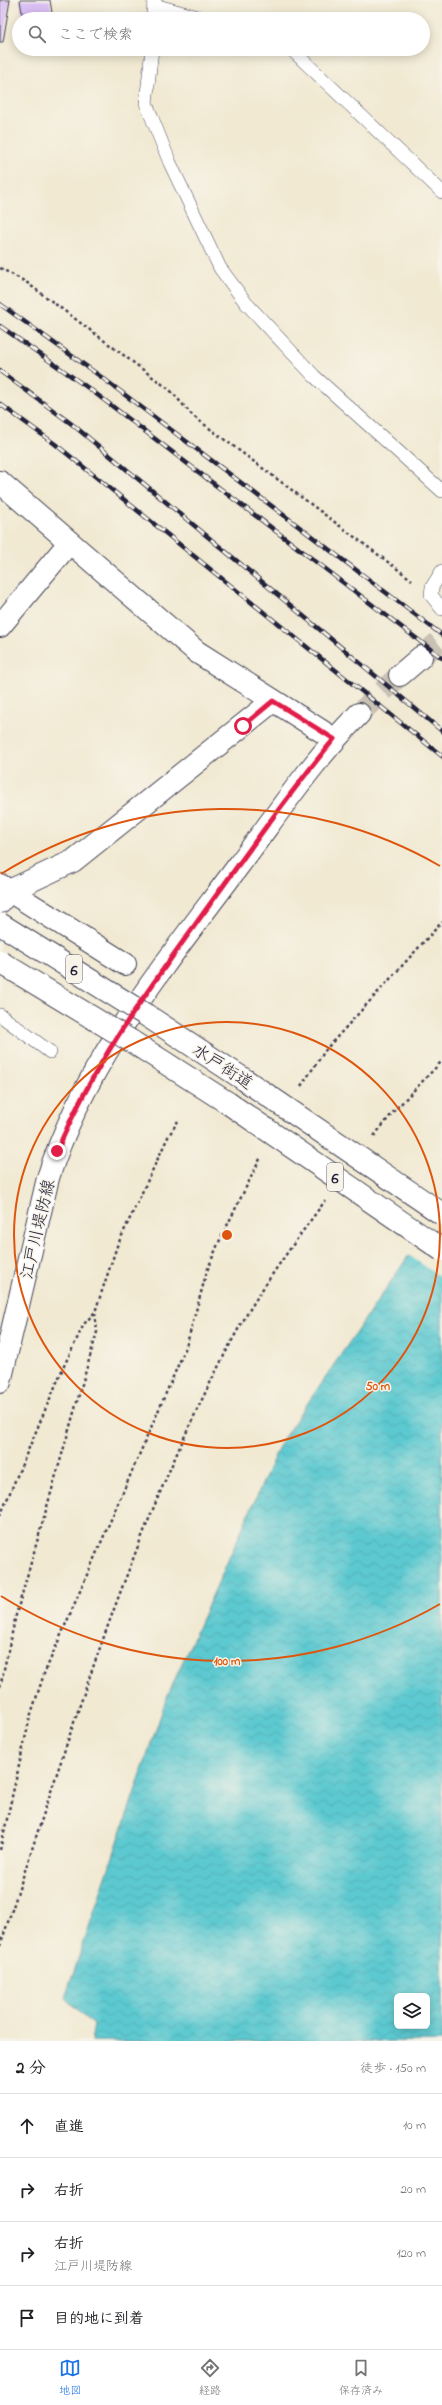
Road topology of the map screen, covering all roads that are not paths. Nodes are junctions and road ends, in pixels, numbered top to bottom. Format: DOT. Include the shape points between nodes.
graph roads {
  1 [pos="154,2"];
  2 [pos="153,12"];
  3 [pos="184,12"];
  4 [pos="151,56"];
  5 [pos="298,56"];
  6 [pos="442,192"];
  7 [pos="0,482"];
  8 [pos="442,491"];
  9 [pos="69,543"];
  10 [pos="442,571"];
  11 [pos="442,609"];
  12 [pos="0,626"];
  13 [pos="421,657"];
  14 [pos="400,675"];
  15 [pos="273,701"];
  16 [pos="359,714"];
  17 [pos="334,739"];
  18 [pos="3,893"];
  19 [pos="0,924"];
  20 [pos="2,964"];
  21 [pos="125,964"];
  22 [pos="0,1015"];
  23 [pos="50,1052"];
  24 [pos="442,1214"];
  25 [pos="442,1250"];
  26 [pos="0,1382"];
  1 -- 2 [label="lane"];
  1 -- 3 [label="lane"];
  4 -- 8 [label="lane" via="146,103 170,163 220,268 246,303 314,376"];
  5 -- 6 [label="lane"];
  7 -- 9 [label="main road"];
  9 -- 12 [label="main road"];
  9 -- 15 [label="main road" via="197,652"];
  10 -- 11 [label="lane" via="432,587 431,595"];
  13 -- 14 [label="main road"];
  15 -- 17 [label="main road"];
  15 -- 18 [label="main road" via="73,862"];
  16 -- 17 [label="main road, 江戸川堤防線"];
  17 -- 26 [label="main road, 江戸川堤防線" via="154,982 103,1056 82,1095 48,1178"];
  18 -- 21 [label="main road"];
  19 -- 24 [label="main road, 水戸街道 / 6, bridge" via="146,1015"];
  20 -- 25 [label="main road, 水戸街道 / 6, bridge" via="131,1041 228,1104"];
  22 -- 23 [label="lane"];
}
